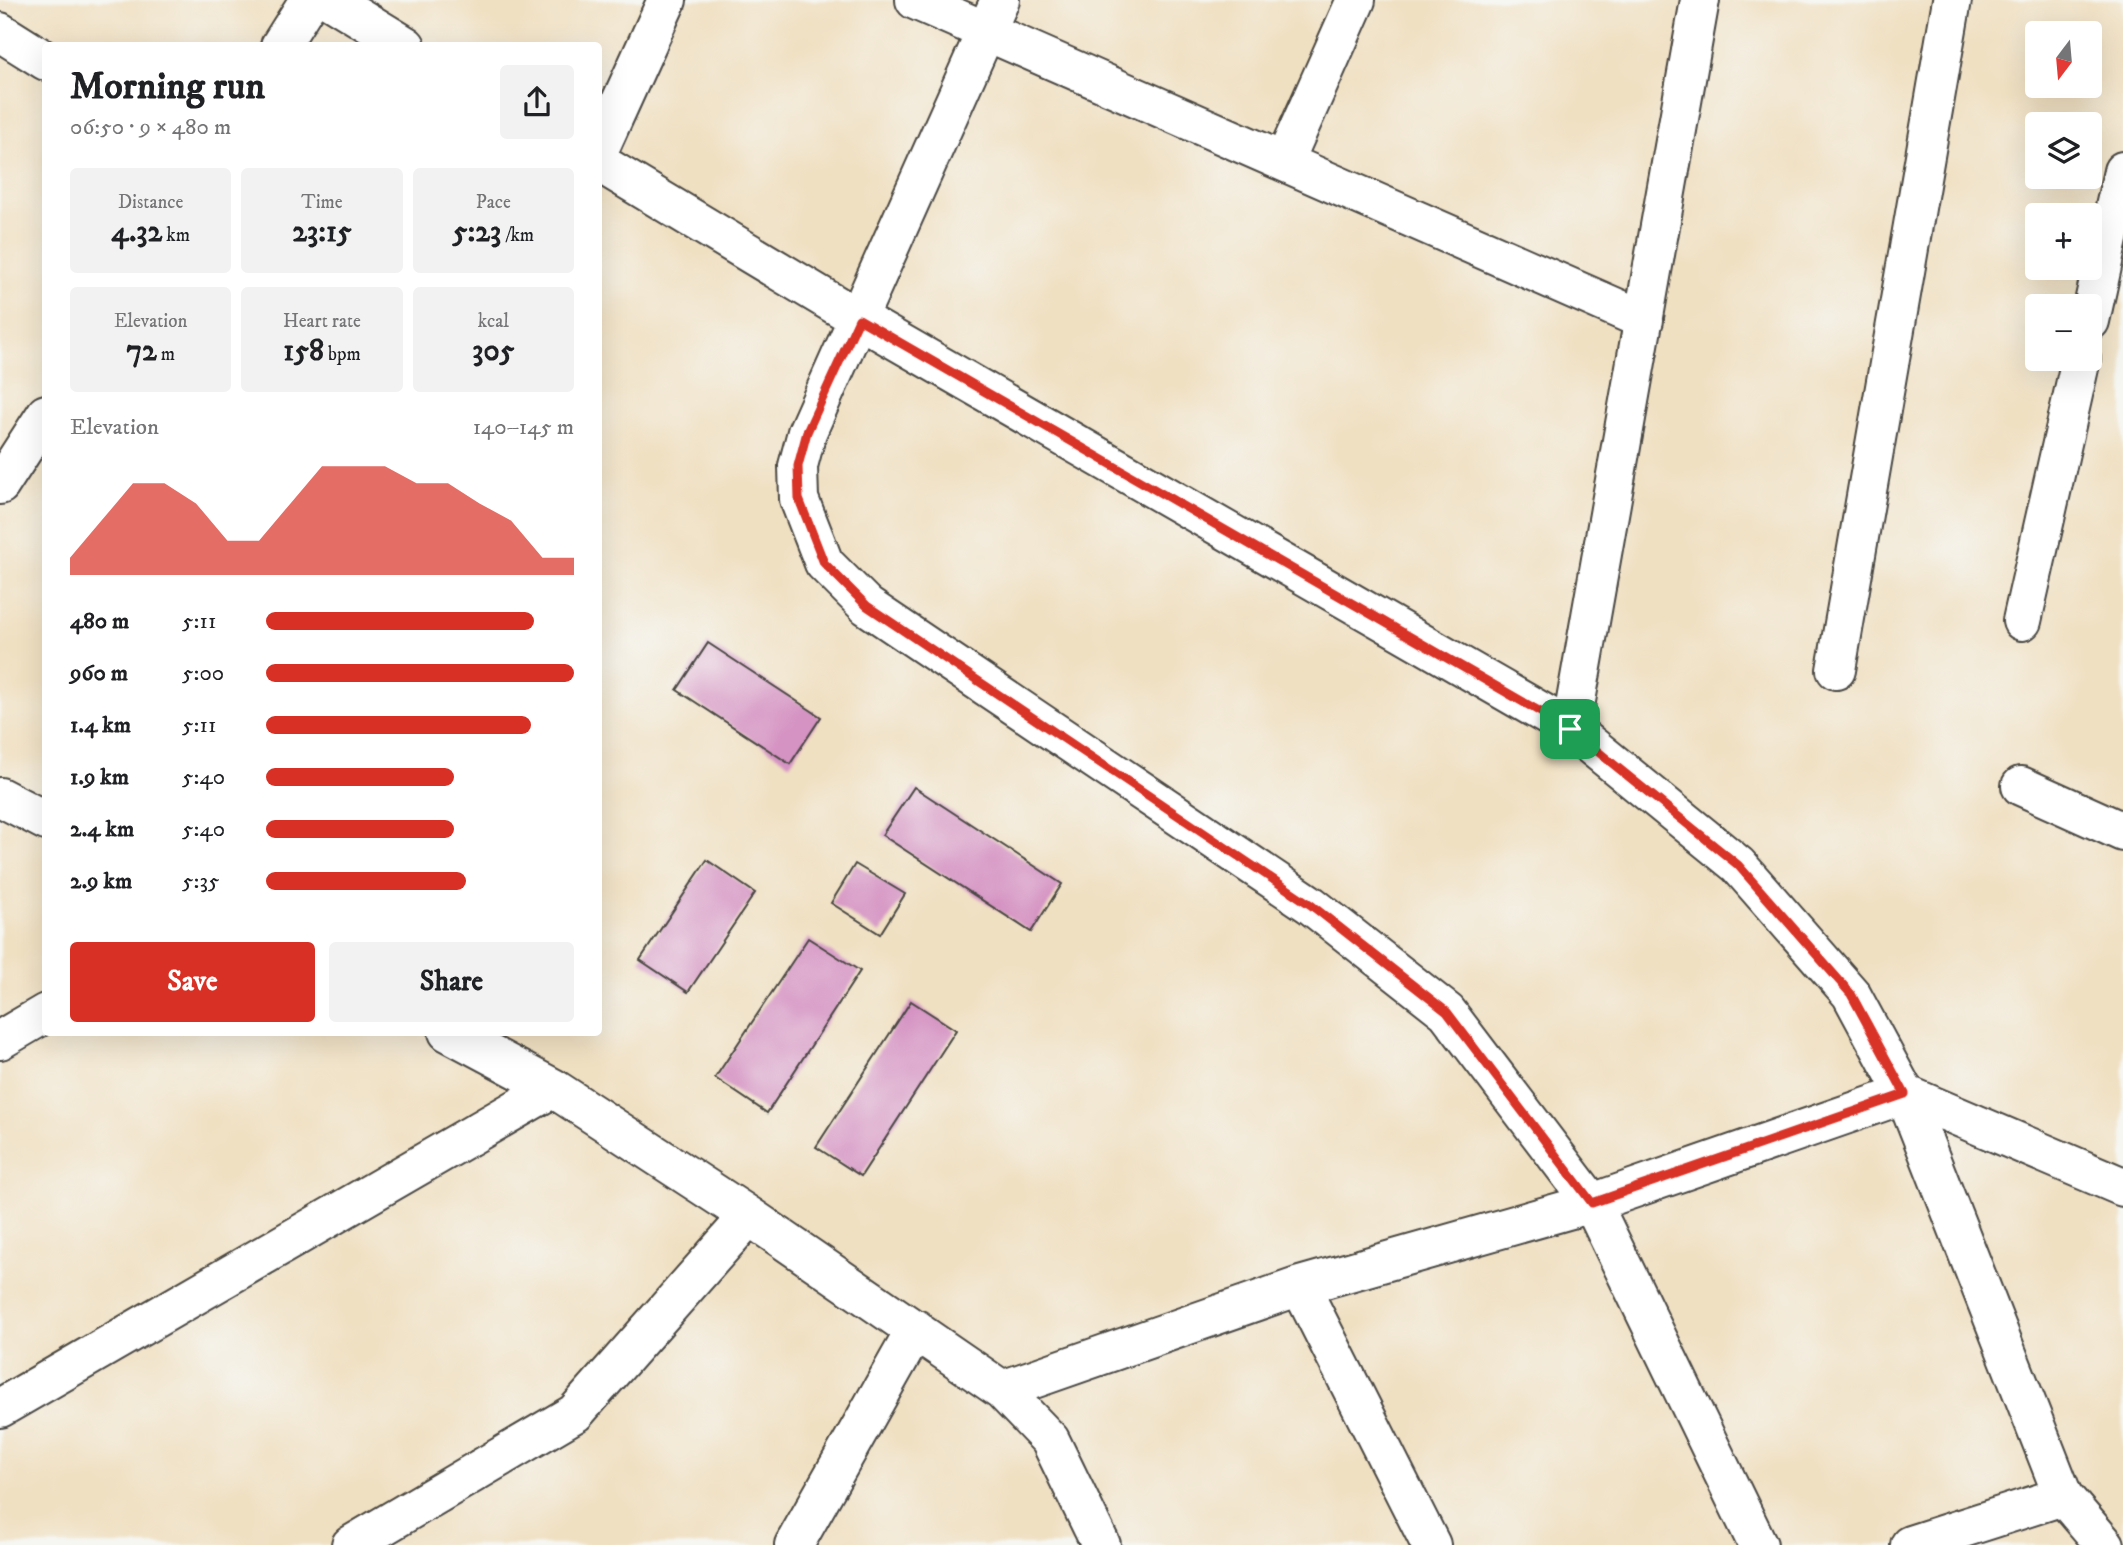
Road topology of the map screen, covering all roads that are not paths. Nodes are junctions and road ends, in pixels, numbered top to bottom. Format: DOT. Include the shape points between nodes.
graph roads {
  1 [pos="309,0"];
  2 [pos="331,0"];
  3 [pos="667,0"];
  4 [pos="915,0"];
  5 [pos="1356,0"];
  6 [pos="1700,0"];
  7 [pos="1952,0"];
  8 [pos="993,16"];
  9 [pos="0,32"];
  10 [pos="283,42"];
  11 [pos="399,42"];
  12 [pos="42,58"];
  13 [pos="602,143"];
  14 [pos="1284,162"];
  15 [pos="602,164"];
  16 [pos="2123,171"];
  17 [pos="2096,294"];
  18 [pos="859,319"];
  19 [pos="1644,320"];
  20 [pos="2078,371"];
  21 [pos="42,420"];
  22 [pos="0,485"];
  23 [pos="2022,621"];
  24 [pos="1836,670"];
  25 [pos="1570,729"];
  26 [pos="2021,786"];
  27 [pos="0,797"];
  28 [pos="42,819"];
  29 [pos="2123,832"];
  30 [pos="42,1015"];
  31 [pos="456,1036"];
  32 [pos="0,1040"];
  33 [pos="553,1088"];
  34 [pos="1905,1094"];
  35 [pos="2123,1186"];
  36 [pos="1592,1203"];
  37 [pos="749,1216"];
  38 [pos="1300,1286"];
  39 [pos="916,1329"];
  40 [pos="1002,1390"];
  41 [pos="0,1408"];
  42 [pos="2063,1496"];
  43 [pos="351,1545"];
  44 [pos="793,1545"];
  45 [pos="1101,1545"];
  46 [pos="1432,1545"];
  47 [pos="1758,1545"];
  48 [pos="1910,1545"];
  49 [pos="2105,1545"];
  1 -- 10 [label="street"];
  2 -- 11 [label="street"];
  3 -- 13 [label="street"];
  4 -- 8 [label="street"];
  5 -- 14 [label="street"];
  6 -- 19 [label="street"];
  7 -- 24 [label="street"];
  8 -- 14 [label="street"];
  8 -- 18 [label="street"];
  9 -- 12 [label="street"];
  14 -- 19 [label="street"];
  15 -- 18 [label="street"];
  16 -- 17 [label="street"];
  18 -- 25 [label="street"];
  18 -- 36 [label="street" via="807,432 798,466 799,499 824,563 867,606 1311,905 1447,1012"];
  19 -- 25 [label="street"];
  20 -- 23 [label="street"];
  21 -- 22 [label="street"];
  25 -- 34 [label="street" via="1738,865 1851,994"];
  26 -- 29 [label="street"];
  27 -- 28 [label="street"];
  30 -- 32 [label="street"];
  31 -- 33 [label="street"];
  33 -- 37 [label="street"];
  33 -- 41 [label="street"];
  34 -- 35 [label="street"];
  34 -- 36 [label="street"];
  34 -- 42 [label="street"];
  36 -- 38 [label="street"];
  36 -- 47 [label="street"];
  37 -- 39 [label="street"];
  37 -- 43 [label="street" via="575,1413"];
  38 -- 40 [label="street"];
  38 -- 46 [label="street"];
  39 -- 40 [label="street"];
  39 -- 44 [label="street"];
  40 -- 45 [label="street" via="1050,1440"];
  42 -- 48 [label="street"];
  42 -- 49 [label="street"];
}
